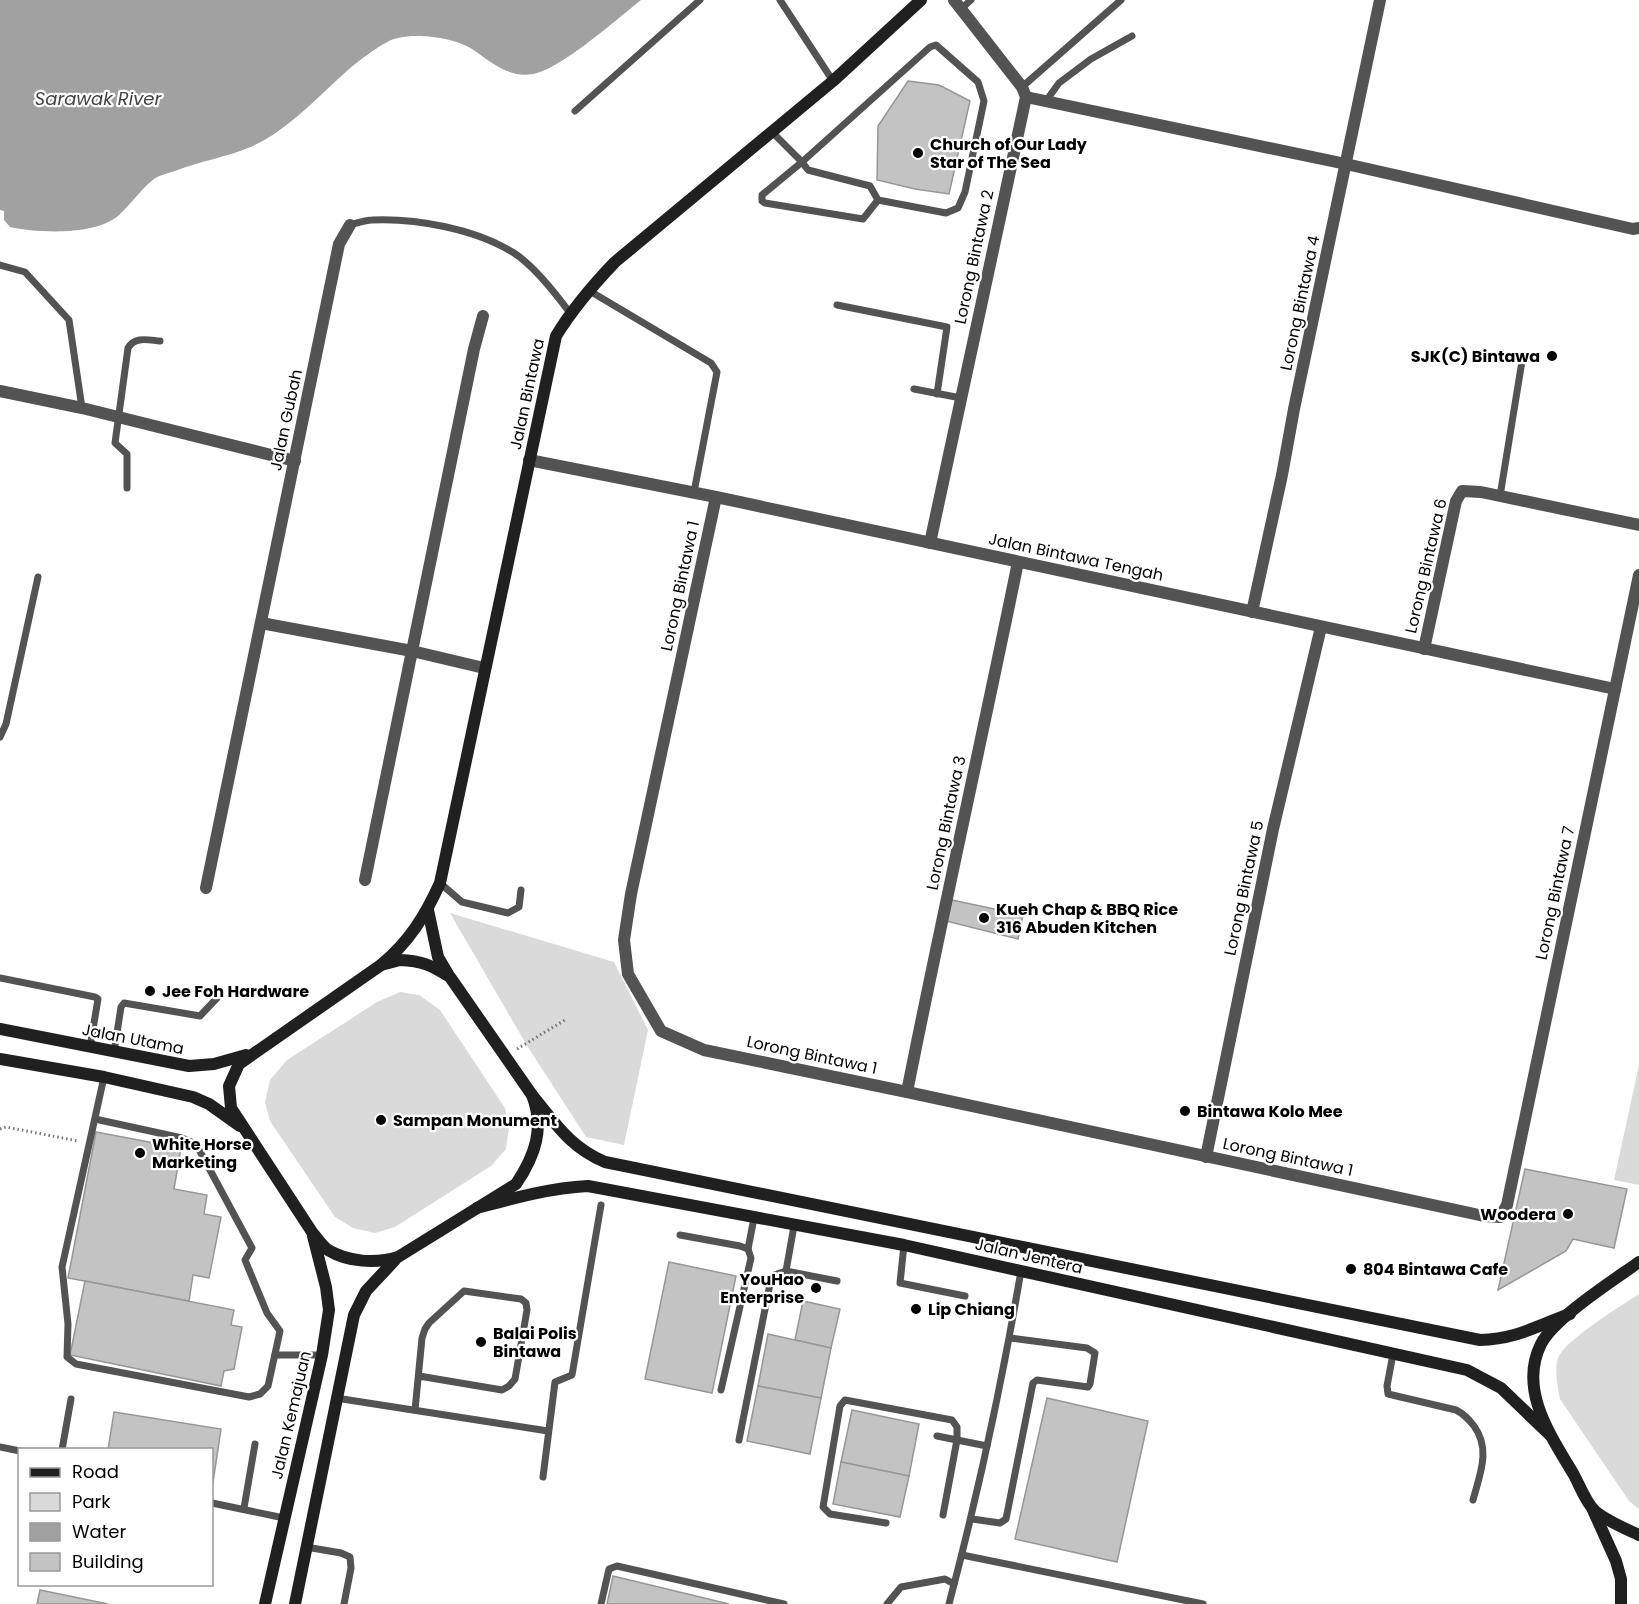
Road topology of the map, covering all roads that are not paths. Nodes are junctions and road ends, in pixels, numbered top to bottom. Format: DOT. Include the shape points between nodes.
graph roads {
  1 [pos="700,0"];
  2 [pos="780,0"];
  3 [pos="921,0"];
  4 [pos="971,0"];
  5 [pos="1121,0"];
  6 [pos="1380,0"];
  7 [pos="958,4"];
  8 [pos="1132,36"];
  9 [pos="833,81"];
  10 [pos="1024,92"];
  11 [pos="1046,101"];
  12 [pos="575,111"];
  13 [pos="772,132"];
  14 [pos="802,162"];
  15 [pos="1346,164"];
  16 [pos="878,200"];
  17 [pos="350,225"];
  18 [pos="1639,228"];
  19 [pos="0,265"];
  20 [pos="588,290"];
  21 [pos="837,305"];
  22 [pos="570,313"];
  23 [pos="483,316"];
  24 [pos="160,341"];
  25 [pos="1523,355"];
  26 [pos="914,389"];
  27 [pos="0,392"];
  28 [pos="937,394"];
  29 [pos="961,398"];
  30 [pos="82,408"];
  31 [pos="120,417"];
  32 [pos="529,460"];
  33 [pos="295,461"];
  34 [pos="127,489"];
  35 [pos="694,492"];
  36 [pos="1500,496"];
  37 [pos="716,497"];
  38 [pos="1639,525"];
  39 [pos="930,543"];
  40 [pos="1018,562"];
  41 [pos="1639,575"];
  42 [pos="38,577"];
  43 [pos="1252,612"];
  44 [pos="261,623"];
  45 [pos="1321,627"];
  46 [pos="1424,649"];
  47 [pos="412,651"];
  48 [pos="484,668"];
  49 [pos="1615,689"];
  50 [pos="0,737"];
  51 [pos="365,880"];
  52 [pos="440,883"];
  53 [pos="206,888"];
  54 [pos="521,890"];
  55 [pos="428,910"];
  56 [pos="381,965"];
  57 [pos="450,977"];
  58 [pos="0,978"];
  59 [pos="217,998"];
  60 [pos="0,1029"];
  61 [pos="90,1047"];
  62 [pos="259,1050"];
  63 [pos="114,1052"];
  64 [pos="0,1059"];
  65 [pos="104,1077"];
  66 [pos="907,1092"];
  67 [pos="532,1095"];
  68 [pos="95,1119"];
  69 [pos="246,1131"];
  70 [pos="1206,1157"];
  71 [pos="601,1205"];
  72 [pos="477,1208"];
  73 [pos="1500,1217"];
  74 [pos="754,1218"];
  75 [pos="794,1226"];
  76 [pos="312,1232"];
  77 [pos="680,1235"];
  78 [pos="904,1245"];
  79 [pos="747,1249"];
  80 [pos="398,1257"];
  81 [pos="1639,1262"];
  82 [pos="786,1271"];
  83 [pos="1021,1271"];
  84 [pos="837,1281"];
  85 [pos="965,1296"];
  86 [pos="1570,1314"];
  87 [pos="1010,1338"];
  88 [pos="1393,1354"];
  89 [pos="275,1355"];
  90 [pos="322,1355"];
  91 [pos="419,1376"];
  92 [pos="721,1390"];
  93 [pos="336,1398"];
  94 [pos="70,1399"];
  95 [pos="415,1410"];
  96 [pos="549,1431"];
  97 [pos="937,1436"];
  98 [pos="1551,1436"];
  99 [pos="739,1440"];
  100 [pos="957,1440"];
  101 [pos="255,1444"];
  102 [pos="987,1446"];
  103 [pos="0,1447"];
  104 [pos="62,1448"];
  105 [pos="18,1450"];
  106 [pos="543,1477"];
  107 [pos="1473,1500"];
  108 [pos="213,1503"];
  109 [pos="244,1508"];
  110 [pos="1593,1510"];
  111 [pos="943,1515"];
  112 [pos="284,1518"];
  113 [pos="972,1519"];
  114 [pos="886,1523"];
  115 [pos="1639,1535"];
  116 [pos="306,1547"];
  117 [pos="962,1555"];
  118 [pos="954,1584"];
  119 [pos="758,1601"];
  120 [pos="265,1604"];
  121 [pos="295,1604"];
  122 [pos="344,1604"];
  123 [pos="601,1604"];
  124 [pos="784,1604"];
  125 [pos="887,1604"];
  126 [pos="949,1604"];
  127 [pos="1203,1604"];
  128 [pos="1621,1604"];
  1 -- 12 [label="lane"];
  2 -- 9 [label="lane"];
  3 -- 9 [label="street, Jalan Bintawa"];
  4 -- 7 [label="lane"];
  5 -- 10 [label="lane"];
  6 -- 15 [label="street, Lorong Bintawa 4"];
  7 -- 10 [label="street"];
  8 -- 11 [label="lane" via="1059,83"];
  9 -- 13 [label="street, Jalan Bintawa"];
  10 -- 11 [label="street"];
  10 -- 29 [label="street, Lorong Bintawa 2"];
  11 -- 15 [label="street"];
  13 -- 14 [label="lane"];
  13 -- 20 [label="street, Jalan Bintawa" via="615,262"];
  14 -- 16 [label="lane" via="808,170 870,186"];
  14 -- 16 [label="lane" via="762,195 762,201 863,219"];
  14 -- 16 [label="lane" via="930,47 940,47 978,82 984,101 965,192 958,208 946,213"];
  15 -- 18 [label="street"];
  15 -- 43 [label="street, Lorong Bintawa 4"];
  17 -- 22 [label="lane" via="370,219 470,232 514,253 552,289"];
  17 -- 33 [label="street, Jalan Gubah" via="339,244"];
  19 -- 30 [label="lane" via="26,272 69,320"];
  20 -- 22 [label="street, Jalan Bintawa"];
  20 -- 35 [label="lane" via="711,363 717,372"];
  21 -- 28 [label="lane" via="948,327"];
  22 -- 32 [label="street, Jalan Bintawa" via="556,336"];
  23 -- 47 [label="street"];
  24 -- 31 [label="lane" via="139,339 128,348"];
  25 -- 36 [label="lane"];
  26 -- 28 [label="lane"];
  27 -- 30 [label="street"];
  28 -- 29 [label="lane"];
  29 -- 39 [label="street, Lorong Bintawa 2"];
  30 -- 31 [label="street"];
  31 -- 33 [label="street"];
  31 -- 34 [label="lane" via="115,443 127,454"];
  32 -- 35 [label="street, Jalan Bintawa Tengah"];
  32 -- 48 [label="street, Jalan Bintawa"];
  33 -- 44 [label="street, Jalan Gubah"];
  35 -- 37 [label="street, Jalan Bintawa Tengah"];
  36 -- 38 [label="street"];
  36 -- 46 [label="street, Lorong Bintawa 6" via="1462,491 1456,501"];
  37 -- 39 [label="street, Jalan Bintawa Tengah"];
  37 -- 66 [label="street, Lorong Bintawa 1" via="631,894 624,940 628,974 661,1030 704,1050"];
  39 -- 40 [label="street, Jalan Bintawa Tengah"];
  40 -- 43 [label="street, Jalan Bintawa Tengah"];
  40 -- 66 [label="street, Lorong Bintawa 3"];
  41 -- 49 [label="street, Lorong Bintawa 7"];
  42 -- 50 [label="lane"];
  43 -- 45 [label="street, Jalan Bintawa Tengah"];
  44 -- 47 [label="street"];
  44 -- 53 [label="street, Jalan Gubah"];
  45 -- 46 [label="street, Jalan Bintawa Tengah"];
  45 -- 70 [label="street, Lorong Bintawa 5" via="1273,829"];
  46 -- 49 [label="street, Jalan Bintawa Tengah"];
  47 -- 48 [label="street"];
  47 -- 51 [label="street"];
  48 -- 52 [label="street, Jalan Bintawa"];
  49 -- 73 [label="street, Lorong Bintawa 7" via="1507,1205"];
  52 -- 54 [label="lane" via="462,902 508,913 519,907"];
  52 -- 55 [label="street, Jalan Bintawa"];
  55 -- 56 [label="street, Jalan Bintawa" via="409,940"];
  55 -- 57 [label="street, Jalan Jentera" via="438,957"];
  56 -- 57 [label="street" via="419,961"];
  56 -- 62 [label="street, Jalan Bintawa"];
  57 -- 67 [label="street, Jalan Jentera"];
  58 -- 61 [label="lane" via="98,999"];
  59 -- 63 [label="lane" via="200,1016 124,1003"];
  60 -- 61 [label="street, Jalan Utama"];
  61 -- 63 [label="street, Jalan Utama"];
  62 -- 63 [label="street, Jalan Utama" via="214,1064 189,1066"];
  62 -- 69 [label="street" via="239,1064 229,1086 231,1108"];
  64 -- 65 [label="street"];
  65 -- 68 [label="lane"];
  65 -- 69 [label="street" via="193,1097"];
  66 -- 70 [label="street, Lorong Bintawa 1"];
  67 -- 72 [label="street" via="538,1109 538,1127 529,1166 516,1184"];
  67 -- 86 [label="street, Jalan Jentera" via="571,1142 604,1162 1480,1340 1502,1340"];
  68 -- 89 [label="lane" via="196,1144 252,1248 245,1260 267,1313 280,1331"];
  68 -- 89 [label="lane" via="62,1267 67,1357 76,1364 249,1397 268,1386"];
  69 -- 76 [label="street"];
  70 -- 73 [label="street, Lorong Bintawa 1"];
  71 -- 96 [label="lane" via="575,1363 572,1375 555,1382"];
  72 -- 74 [label="street, Jalan Jentera" via="516,1197 588,1186"];
  72 -- 80 [label="street"];
  74 -- 75 [label="street, Jalan Jentera"];
  74 -- 79 [label="lane"];
  75 -- 78 [label="street, Jalan Jentera"];
  75 -- 82 [label="lane"];
  76 -- 80 [label="street" via="326,1249 360,1261 382,1262"];
  76 -- 90 [label="street, Jalan Kemajuan" via="329,1310"];
  77 -- 79 [label="lane"];
  78 -- 83 [label="street, Jalan Jentera"];
  78 -- 85 [label="lane" via="900,1283"];
  79 -- 92 [label="lane" via="751,1258"];
  80 -- 93 [label="street" via="366,1291 354,1316"];
  81 -- 86 [label="street"];
  82 -- 84 [label="lane"];
  82 -- 99 [label="lane" via="774,1275 770,1284"];
  83 -- 87 [label="lane"];
  83 -- 88 [label="street, Jalan Jentera"];
  86 -- 98 [label="street" via="1548,1332 1533,1372 1536,1403"];
  87 -- 102 [label="lane"];
  87 -- 113 [label="lane" via="1087,1347 1095,1353 1090,1384 1088,1387 1036,1380 1033,1383 1006,1519 1000,1523"];
  88 -- 98 [label="street, Jalan Jentera" via="1467,1370 1486,1379 1501,1388"];
  88 -- 107 [label="lane" via="1388,1394 1456,1410 1465,1414 1480,1434 1484,1455"];
  89 -- 90 [label="lane"];
  90 -- 112 [label="street, Jalan Kemajuan"];
  91 -- 91 [label="lane" via="424,1329 458,1295 464,1291 526,1303 515,1379 509,1386 502,1390"];
  91 -- 95 [label="lane"];
  93 -- 95 [label="lane"];
  93 -- 116 [label="street"];
  94 -- 104 [label="lane"];
  95 -- 96 [label="lane"];
  96 -- 106 [label="lane"];
  97 -- 100 [label="lane"];
  98 -- 110 [label="street"];
  100 -- 102 [label="lane"];
  100 -- 111 [label="lane"];
  100 -- 114 [label="lane" via="957,1427 947,1418 845,1400 840,1406 823,1507 831,1514"];
  101 -- 109 [label="lane"];
  102 -- 113 [label="lane"];
  103 -- 105 [label="lane"];
  108 -- 109 [label="lane"];
  109 -- 112 [label="lane"];
  110 -- 115 [label="street"];
  110 -- 128 [label="street" via="1616,1561"];
  112 -- 120 [label="street, Jalan Kemajuan"];
  113 -- 117 [label="lane"];
  116 -- 121 [label="street"];
  116 -- 122 [label="lane" via="350,1557"];
  117 -- 118 [label="lane"];
  117 -- 127 [label="lane"];
  118 -- 125 [label="lane" via="945,1579 901,1587"];
  118 -- 126 [label="lane"];
  119 -- 123 [label="lane" via="617,1566 609,1569"];
  119 -- 124 [label="lane"];
}
